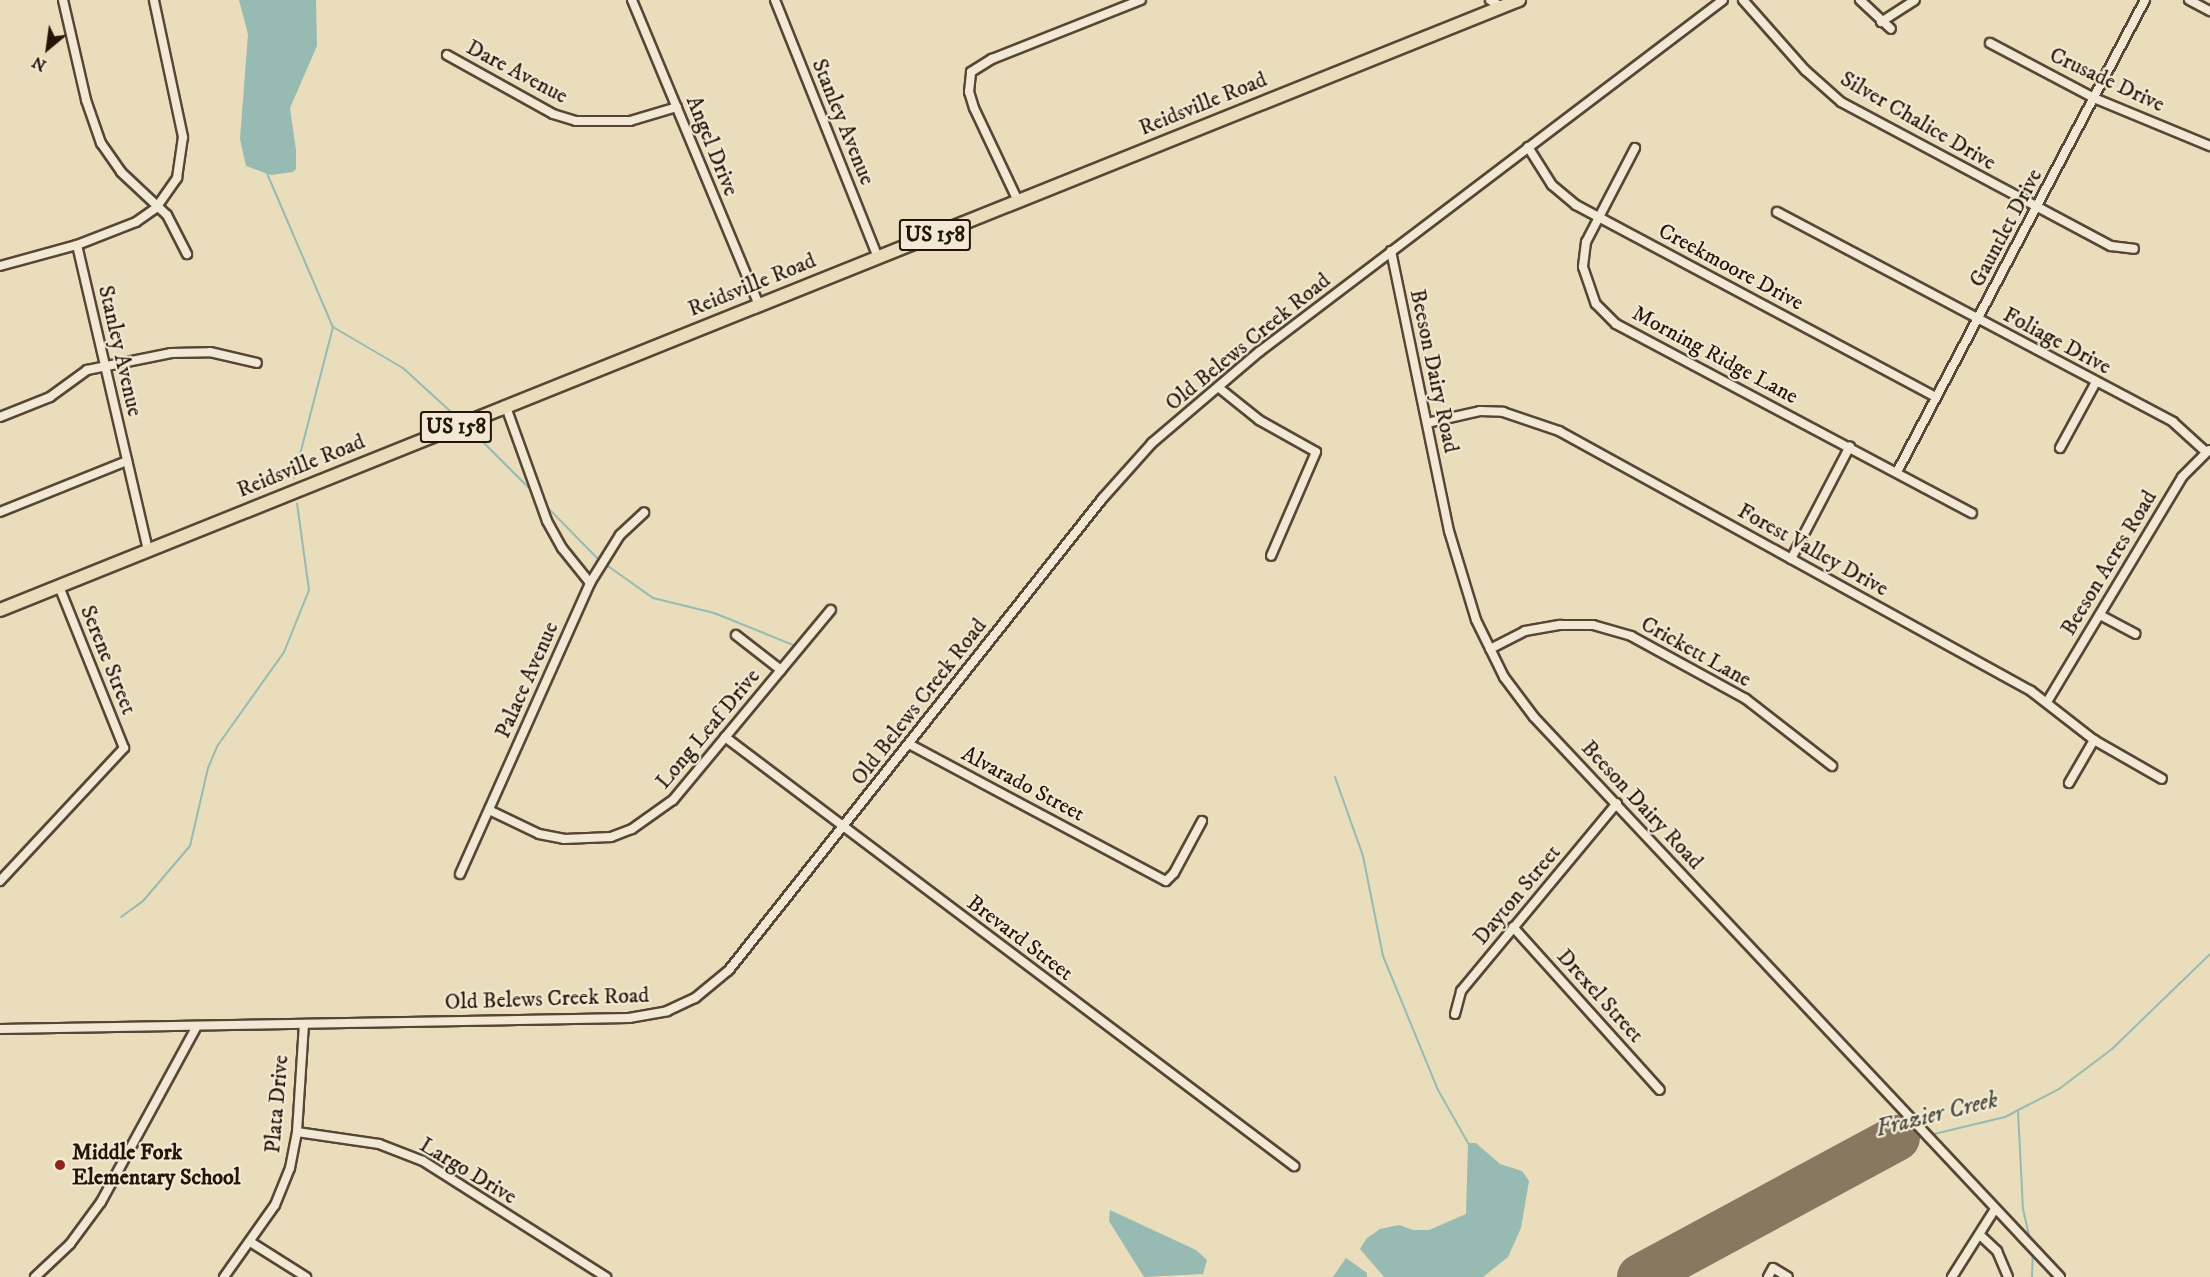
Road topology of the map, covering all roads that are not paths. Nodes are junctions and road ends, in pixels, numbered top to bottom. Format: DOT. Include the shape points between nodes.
graph roads {
  1 [pos="63,0"];
  2 [pos="154,0"];
  3 [pos="632,0"];
  4 [pos="775,0"];
  5 [pos="1141,0"];
  6 [pos="1490,0"];
  7 [pos="1519,0"];
  8 [pos="1723,0"];
  9 [pos="1743,0"];
  10 [pos="1860,0"];
  11 [pos="1915,0"];
  12 [pos="2145,0"];
  13 [pos="2189,0"];
  14 [pos="1502,7"];
  15 [pos="2210,11"];
  16 [pos="1881,22"];
  17 [pos="1891,29"];
  18 [pos="1990,43"];
  19 [pos="447,55"];
  20 [pos="2094,98"];
  21 [pos="677,107"];
  22 [pos="2210,146"];
  23 [pos="1528,147"];
  24 [pos="1635,148"];
  25 [pos="1018,201"];
  26 [pos="156,208"];
  27 [pos="2037,208"];
  28 [pos="1777,212"];
  29 [pos="1598,216"];
  30 [pos="77,245"];
  31 [pos="2134,249"];
  32 [pos="1391,252"];
  33 [pos="187,254"];
  34 [pos="878,258"];
  35 [pos="0,266"];
  36 [pos="759,305"];
  37 [pos="1978,318"];
  38 [pos="257,363"];
  39 [pos="105,367"];
  40 [pos="2096,382"];
  41 [pos="1218,387"];
  42 [pos="1936,397"];
  43 [pos="506,407"];
  44 [pos="0,417"];
  45 [pos="1426,423"];
  46 [pos="1850,446"];
  47 [pos="2060,448"];
  48 [pos="2208,451"];
  49 [pos="127,461"];
  50 [pos="1897,472"];
  51 [pos="0,512"];
  52 [pos="644,513"];
  53 [pos="1972,513"];
  54 [pos="148,550"];
  55 [pos="1270,556"];
  56 [pos="1791,559"];
  57 [pos="590,583"];
  58 [pos="59,586"];
  59 [pos="0,609"];
  60 [pos="831,610"];
  61 [pos="2100,615"];
  62 [pos="2135,634"];
  63 [pos="736,635"];
  64 [pos="1490,649"];
  65 [pos="781,670"];
  66 [pos="2047,702"];
  67 [pos="724,737"];
  68 [pos="2094,740"];
  69 [pos="909,744"];
  70 [pos="1832,766"];
  71 [pos="2162,779"];
  72 [pos="2069,783"];
  73 [pos="1617,803"];
  74 [pos="489,810"];
  75 [pos="1202,821"];
  76 [pos="843,828"];
  77 [pos="460,874"];
  78 [pos="0,881"];
  79 [pos="1513,927"];
  80 [pos="1455,1014"];
  81 [pos="304,1024"];
  82 [pos="197,1026"];
  83 [pos="0,1029"];
  84 [pos="1660,1090"];
  85 [pos="297,1132"];
  86 [pos="1294,1166"];
  87 [pos="1995,1209"];
  88 [pos="1981,1236"];
  89 [pos="252,1243"];
  90 [pos="36,1277"];
  91 [pos="224,1277"];
  92 [pos="306,1277"];
  93 [pos="606,1277"];
  94 [pos="1768,1277"];
  95 [pos="1788,1277"];
  96 [pos="1952,1277"];
  97 [pos="2008,1277"];
  98 [pos="2060,1277"];
  1 -- 26 [label="street" via="86,100 101,143 121,172"];
  2 -- 26 [label="street" via="183,137 177,178"];
  3 -- 21 [label="street, Angel Drive"];
  4 -- 34 [label="street, Stanley Avenue"];
  5 -- 25 [label="street" via="992,59 971,72 969,92 974,108"];
  6 -- 14 [label="street"];
  7 -- 14 [label="highway, Reidsville Road / US 158"];
  8 -- 23 [label="street, Old Belews Creek Road"];
  9 -- 27 [label="street, Silver Chalice Drive" via="1804,70 1841,102"];
  10 -- 16 [label="street"];
  11 -- 16 [label="street"];
  12 -- 20 [label="street, Gauntlet Drive"];
  13 -- 15 [label="street"];
  14 -- 25 [label="highway, Reidsville Road / US 158"];
  16 -- 17 [label="street"];
  18 -- 20 [label="street, Crusade Drive"];
  19 -- 21 [label="street, Dare Avenue" via="553,114 576,121 630,121"];
  20 -- 22 [label="street, Crusade Drive"];
  20 -- 27 [label="street, Gauntlet Drive"];
  21 -- 36 [label="street, Angel Drive"];
  23 -- 29 [label="street, Creekmoore Drive" via="1552,185 1576,205"];
  23 -- 32 [label="street, Old Belews Creek Road"];
  24 -- 29 [label="street, Morning Ridge Lane"];
  25 -- 34 [label="highway, Reidsville Road / US 158"];
  26 -- 30 [label="street" via="136,222"];
  26 -- 33 [label="street" via="167,215"];
  27 -- 31 [label="street, Silver Chalice Drive" via="2111,246"];
  27 -- 37 [label="street, Gauntlet Drive"];
  28 -- 37 [label="street, Foliage Drive"];
  29 -- 42 [label="street, Creekmoore Drive"];
  29 -- 46 [label="street, Morning Ridge Lane" via="1586,242 1583,267 1596,304 1616,324"];
  30 -- 35 [label="street"];
  30 -- 39 [label="street, Stanley Avenue"];
  32 -- 41 [label="street, Old Belews Creek Road"];
  32 -- 45 [label="street, Beeson Dairy Road"];
  34 -- 36 [label="highway, Reidsville Road / US 158"];
  36 -- 43 [label="highway, Reidsville Road / US 158"];
  37 -- 40 [label="street, Foliage Drive"];
  37 -- 42 [label="street, Gauntlet Drive"];
  38 -- 39 [label="street" via="188,351"];
  39 -- 44 [label="street" via="78,374 50,396"];
  39 -- 49 [label="street, Stanley Avenue"];
  40 -- 47 [label="street"];
  40 -- 48 [label="street, Foliage Drive" via="2186,431"];
  41 -- 55 [label="street" via="1259,420 1316,452"];
  41 -- 69 [label="street, Old Belews Creek Road" via="1152,443 1102,499"];
  42 -- 50 [label="street, Gauntlet Drive"];
  43 -- 54 [label="highway, Reidsville Road / US 158"];
  43 -- 57 [label="street" via="547,521 562,548"];
  45 -- 56 [label="street, Forest Valley Drive" via="1480,411 1526,417 1569,436"];
  45 -- 64 [label="street, Beeson Dairy Road" via="1449,531 1476,620"];
  46 -- 50 [label="street, Morning Ridge Lane"];
  46 -- 56 [label="street"];
  48 -- 61 [label="street, Beeson Acres Road" via="2182,477"];
  49 -- 51 [label="street"];
  49 -- 54 [label="street, Stanley Avenue"];
  50 -- 53 [label="street, Morning Ridge Lane"];
  52 -- 57 [label="street, Palace Avenue" via="620,535"];
  54 -- 58 [label="highway, Reidsville Road / US 158"];
  56 -- 66 [label="street, Forest Valley Drive"];
  57 -- 74 [label="street, Palace Avenue"];
  58 -- 59 [label="highway, Reidsville Road / US 158"];
  58 -- 78 [label="street, Serene Street" via="124,748"];
  60 -- 65 [label="street, Long Leaf Drive"];
  61 -- 62 [label="street"];
  61 -- 66 [label="street, Beeson Acres Road"];
  63 -- 65 [label="street"];
  64 -- 70 [label="street, Crickett Lane" via="1525,631 1560,625 1593,625 1631,636 1746,699"];
  64 -- 73 [label="street, Beeson Dairy Road" via="1504,677 1534,717"];
  65 -- 67 [label="street, Long Leaf Drive"];
  66 -- 68 [label="street, Forest Valley Drive"];
  67 -- 74 [label="street, Long Leaf Drive" via="673,801 620,835 564,839 539,834"];
  67 -- 76 [label="street, Brevard Street"];
  68 -- 71 [label="street, Forest Valley Drive"];
  68 -- 72 [label="street"];
  69 -- 75 [label="street, Alvarado Street" via="1166,881"];
  69 -- 76 [label="street, Old Belews Creek Road"];
  73 -- 79 [label="street, Dayton Street"];
  73 -- 87 [label="street, Beeson Dairy Road"];
  74 -- 77 [label="street, Palace Avenue"];
  76 -- 81 [label="street, Old Belews Creek Road" via="729,970 695,998 667,1011 629,1018"];
  76 -- 86 [label="street, Brevard Street"];
  79 -- 80 [label="street, Dayton Street" via="1461,991"];
  79 -- 84 [label="street, Drexel Street"];
  81 -- 82 [label="street, Old Belews Creek Road"];
  81 -- 85 [label="street, Plata Drive"];
  82 -- 83 [label="street, Old Belews Creek Road"];
  82 -- 90 [label="street" via="101,1202 70,1244"];
  85 -- 89 [label="street, Plata Drive" via="290,1168 275,1205"];
  85 -- 93 [label="street, Largo Drive" via="379,1144 423,1161"];
  87 -- 88 [label="street"];
  87 -- 98 [label="street, Beeson Dairy Road"];
  88 -- 96 [label="street"];
  88 -- 97 [label="street" via="1997,1251"];
  89 -- 91 [label="street, Plata Drive"];
  89 -- 92 [label="street"];
  94 -- 95 [label="street" via="1773,1268"];
}
